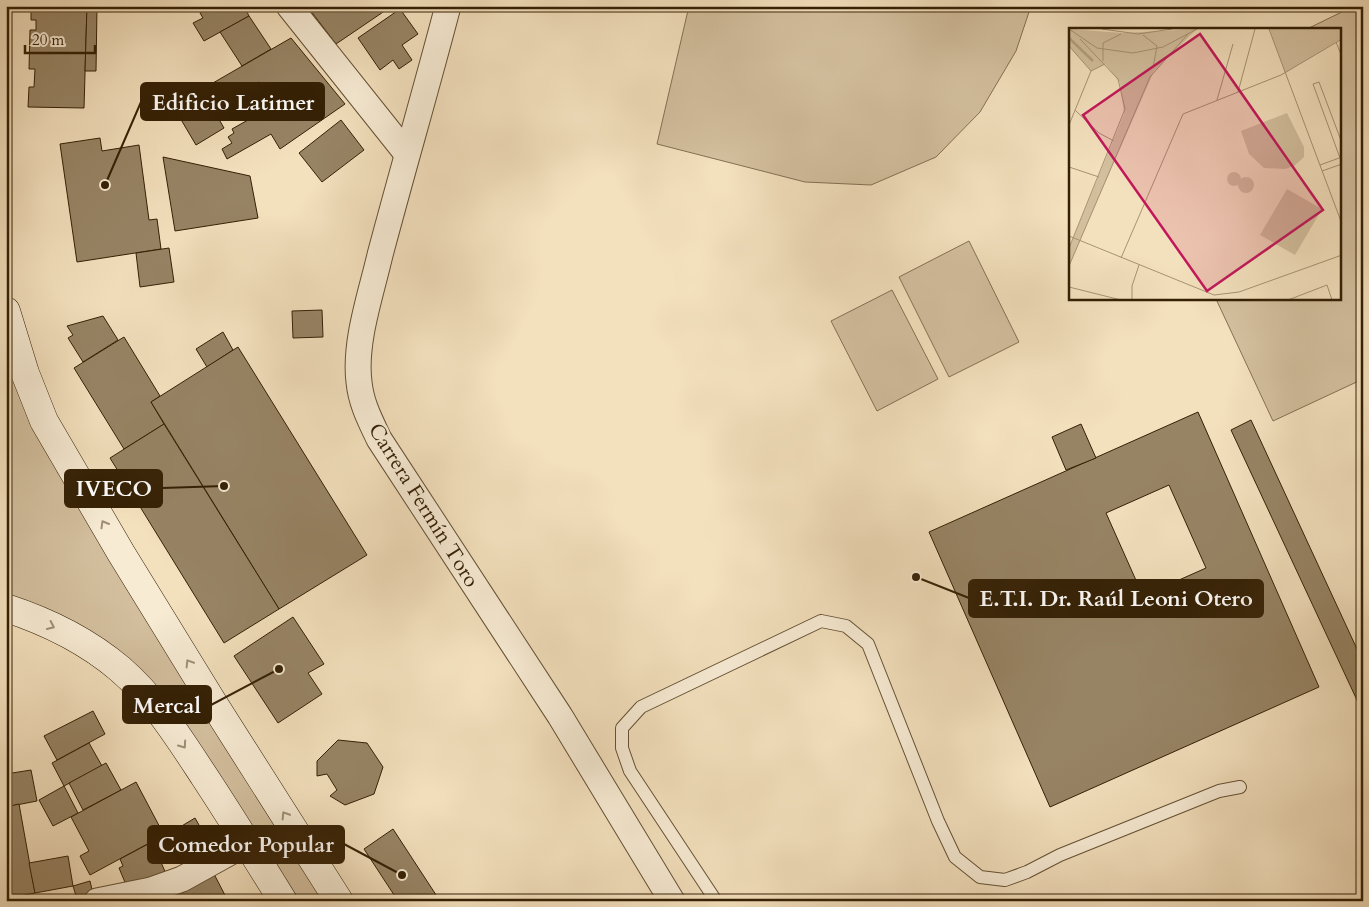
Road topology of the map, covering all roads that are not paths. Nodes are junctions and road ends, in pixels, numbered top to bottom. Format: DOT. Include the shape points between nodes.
graph roads {
  1 [pos="289,6"];
  2 [pos="443,9"];
  3 [pos="407,154"];
  4 [pos="6,311"];
  5 [pos="6,364"];
  6 [pos="44,421"];
  7 [pos="6,608"];
  8 [pos="1240,787"];
  9 [pos="247,842"];
  10 [pos="97,901"];
  11 [pos="283,901"];
  12 [pos="339,901"];
  13 [pos="672,901"];
  14 [pos="716,901"];
  1 -- 3 [label="street"];
  2 -- 3 [label="street, Carrera Fermín Toro"];
  3 -- 13 [label="street, Carrera Fermín Toro" via="366,310 358,381 363,406 379,439 560,716"];
  4 -- 6 [label="street"];
  5 -- 6 [label="street"];
  12 -- 6 [label="street, one-way" via="121,553"];
  7 -- 9 [label="street, one-way" via="28,615 90,647 140,688 184,746"];
  8 -- 14 [label="lane" via="1210,795 1005,880 980,877 955,857 868,644 846,626 821,621 641,707 622,728 622,748 630,770"];
  9 -- 10 [label="street" via="182,879 152,890"];
  9 -- 11 [label="street"];
}
